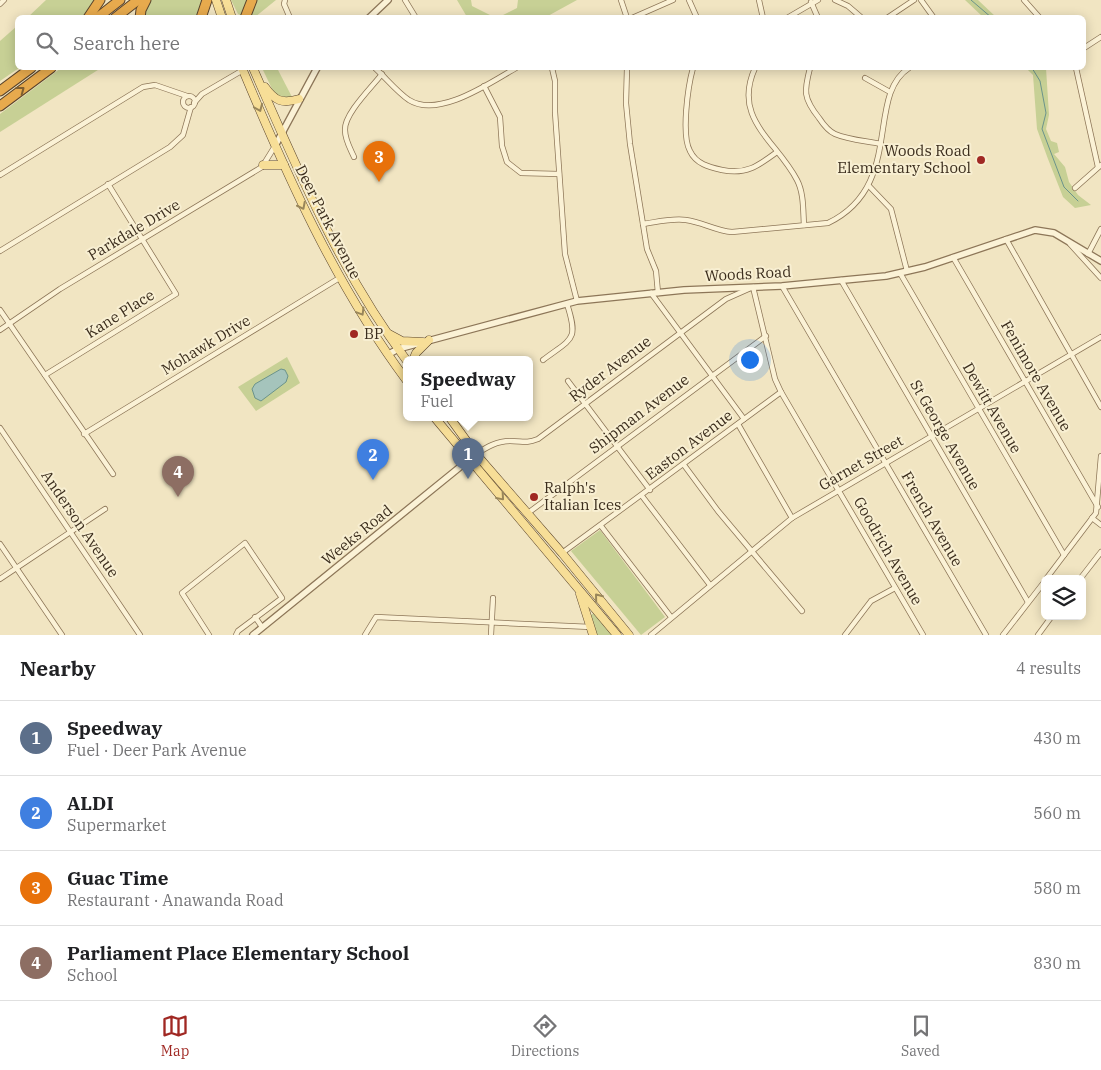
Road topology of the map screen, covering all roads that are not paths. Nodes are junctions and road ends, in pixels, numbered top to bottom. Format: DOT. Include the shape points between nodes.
graph roads {
  1 [pos="4,0"];
  2 [pos="100,0"];
  3 [pos="120,0"];
  4 [pos="138,0"];
  5 [pos="146,0"];
  6 [pos="207,0"];
  7 [pos="216,0"];
  8 [pos="226,0"];
  9 [pos="252,0"];
  10 [pos="285,0"];
  11 [pos="388,0"];
  12 [pos="404,0"];
  13 [pos="621,0"];
  14 [pos="673,0"];
  15 [pos="689,0"];
  16 [pos="759,0"];
  17 [pos="818,0"];
  18 [pos="835,0"];
  19 [pos="914,0"];
  20 [pos="921,0"];
  21 [pos="1024,0"];
  22 [pos="812,2"];
  23 [pos="0,4"];
  24 [pos="90,15"];
  25 [pos="101,15"];
  26 [pos="119,15"];
  27 [pos="140,15"];
  28 [pos="202,15"];
  29 [pos="221,15"];
  30 [pos="231,15"];
  31 [pos="246,15"];
  32 [pos="289,15"];
  33 [pos="371,15"];
  34 [pos="414,15"];
  35 [pos="626,15"];
  36 [pos="639,15"];
  37 [pos="696,15"];
  38 [pos="762,15"];
  39 [pos="792,15"];
  40 [pos="817,15"];
  41 [pos="858,15"];
  42 [pos="892,15"];
  43 [pos="932,15"];
  44 [pos="1037,15"];
  45 [pos="1101,37"];
  46 [pos="1086,47"];
  47 [pos="28,70"];
  48 [pos="49,70"];
  49 [pos="240,70"];
  50 [pos="242,70"];
  51 [pos="254,70"];
  52 [pos="316,70"];
  53 [pos="378,70"];
  54 [pos="512,70"];
  55 [pos="552,70"];
  56 [pos="627,70"];
  57 [pos="693,70"];
  58 [pos="754,70"];
  59 [pos="810,70"];
  60 [pos="907,70"];
  61 [pos="1076,70"];
  62 [pos="382,74"];
  63 [pos="257,76"];
  64 [pos="865,78"];
  65 [pos="484,86"];
  66 [pos="0,91"];
  67 [pos="176,92"];
  68 [pos="890,92"];
  69 [pos="202,94"];
  70 [pos="189,96"];
  71 [pos="299,99"];
  72 [pos="194,103"];
  73 [pos="186,105"];
  74 [pos="0,106"];
  75 [pos="282,134"];
  76 [pos="881,144"];
  77 [pos="275,146"];
  78 [pos="777,152"];
  79 [pos="354,157"];
  80 [pos="264,165"];
  81 [pos="284,165"];
  82 [pos="1100,166"];
  83 [pos="559,174"];
  84 [pos="0,175"];
  85 [pos="108,184"];
  86 [pos="868,186"];
  87 [pos="1075,188"];
  88 [pos="643,224"];
  89 [pos="804,225"];
  90 [pos="1101,229"];
  91 [pos="142,239"];
  92 [pos="1006,239"];
  93 [pos="1069,243"];
  94 [pos="0,251"];
  95 [pos="1088,254"];
  96 [pos="953,258"];
  97 [pos="1101,261"];
  98 [pos="907,271"];
  99 [pos="900,273"];
  100 [pos="340,277"];
  101 [pos="1101,278"];
  102 [pos="841,280"];
  103 [pos="782,286"];
  104 [pos="753,287"];
  105 [pos="658,293"];
  106 [pos="651,294"];
  107 [pos="577,301"];
  108 [pos="567,304"];
  109 [pos="0,310"];
  110 [pos="9,323"];
  111 [pos="0,330"];
  112 [pos="385,331"];
  113 [pos="680,333"];
  114 [pos="766,336"];
  115 [pos="1101,337"];
  116 [pos="426,341"];
  117 [pos="398,349"];
  118 [pos="389,354"];
  119 [pos="1071,354"];
  120 [pos="403,356"];
  121 [pos="415,356"];
  122 [pos="543,360"];
  123 [pos="403,374"];
  124 [pos="45,375"];
  125 [pos="712,376"];
  126 [pos="568,381"];
  127 [pos="1024,381"];
  128 [pos="781,392"];
  129 [pos="585,403"];
  130 [pos="1101,407"];
  131 [pos="978,409"];
  132 [pos="744,419"];
  133 [pos="437,421"];
  134 [pos="452,421"];
  135 [pos="738,424"];
  136 [pos="0,428"];
  137 [pos="84,434"];
  138 [pos="932,436"];
  139 [pos="618,446"];
  140 [pos="476,454"];
  141 [pos="1101,456"];
  142 [pos="468,460"];
  143 [pos="886,464"];
  144 [pos="684,465"];
  145 [pos="112,474"];
  146 [pos="650,490"];
  147 [pos="839,491"];
  148 [pos="642,496"];
  149 [pos="1098,507"];
  150 [pos="105,509"];
  151 [pos="528,513"];
  152 [pos="792,518"];
  153 [pos="1092,518"];
  154 [pos="1101,525"];
  155 [pos="601,526"];
  156 [pos="70,531"];
  157 [pos="0,544"];
  158 [pos="751,551"];
  159 [pos="1101,552"];
  160 [pos="562,553"];
  161 [pos="1064,556"];
  162 [pos="16,568"];
  163 [pos="1049,575"];
  164 [pos="1083,575"];
  165 [pos="0,579"];
  166 [pos="710,585"];
  167 [pos="1041,585"];
  168 [pos="576,586"];
  169 [pos="895,588"];
  170 [pos="494,598"];
  171 [pos="1028,602"];
  172 [pos="802,611"];
  173 [pos="255,617"];
  174 [pos="671,617"];
  175 [pos="1049,620"];
  176 [pos="492,623"];
  177 [pos="245,625"];
  178 [pos="262,627"];
  179 [pos="592,631"];
  180 [pos="62,635"];
  181 [pos="140,635"];
  182 [pos="209,635"];
  183 [pos="236,635"];
  184 [pos="253,635"];
  185 [pos="365,635"];
  186 [pos="491,635"];
  187 [pos="617,635"];
  188 [pos="629,635"];
  189 [pos="651,635"];
  190 [pos="845,635"];
  191 [pos="922,635"];
  192 [pos="986,635"];
  193 [pos="1003,635"];
  194 [pos="1038,635"];
  1 -- 23 [label="street"];
  2 -- 24 [label="highway"];
  3 -- 25 [label="highway"];
  4 -- 26 [label="highway"];
  5 -- 27 [label="highway"];
  6 -- 28 [label="highway"];
  7 -- 29 [label="main road"];
  8 -- 30 [label="main road"];
  9 -- 31 [label="highway"];
  10 -- 32 [label="street"];
  11 -- 33 [label="street"];
  12 -- 34 [label="street"];
  13 -- 35 [label="street"];
  14 -- 36 [label="street"];
  15 -- 37 [label="street"];
  16 -- 38 [label="street"];
  17 -- 22 [label="street"];
  18 -- 41 [label="street"];
  19 -- 42 [label="street"];
  20 -- 43 [label="street"];
  21 -- 44 [label="street"];
  22 -- 39 [label="street"];
  22 -- 40 [label="street"];
  45 -- 46 [label="street"];
  47 -- 66 [label="highway"];
  74 -- 48 [label="highway, one-way"];
  49 -- 69 [label="street"];
  50 -- 77 [label="main road, Deer Park Avenue, one-way"];
  51 -- 63 [label="main road, Deer Park Avenue"];
  52 -- 71 [label="street"];
  53 -- 62 [label="street"];
  54 -- 65 [label="street"];
  55 -- 83 [label="street"];
  56 -- 88 [label="street" via="628,126"];
  57 -- 78 [label="street" via="686,141 696,160 707,167 746,172"];
  58 -- 78 [label="street" via="748,92 750,111"];
  59 -- 76 [label="street" via="806,98 826,128 837,135"];
  60 -- 68 [label="street" via="895,81"];
  61 -- 82 [label="street"];
  62 -- 65 [label="street" via="406,98 420,104 454,101"];
  62 -- 79 [label="street" via="344,128"];
  63 -- 71 [label="main road" via="276,100"];
  63 -- 75 [label="main road, Deer Park Avenue"];
  64 -- 68 [label="street"];
  65 -- 83 [label="street" via="500,117 507,162 521,174"];
  67 -- 70 [label="street"];
  67 -- 73 [label="street"];
  67 -- 84 [label="street" via="155,84 143,87"];
  68 -- 76 [label="street"];
  69 -- 70 [label="street"];
  69 -- 72 [label="street"];
  70 -- 72 [label="street"];
  70 -- 73 [label="street"];
  71 -- 75 [label="street"];
  72 -- 73 [label="street"];
  73 -- 85 [label="street" via="188,117 183,135 177,142"];
  75 -- 77 [label="street"];
  75 -- 112 [label="main road, Deer Park Avenue" via="326,230"];
  76 -- 86 [label="street"];
  77 -- 80 [label="street, Parkdale Drive"];
  77 -- 81 [label="main road, Deer Park Avenue"];
  78 -- 89 [label="street" via="798,181"];
  80 -- 81 [label="main road"];
  80 -- 91 [label="street, Parkdale Drive"];
  81 -- 100 [label="main road, Deer Park Avenue, one-way"];
  82 -- 87 [label="street"];
  83 -- 107 [label="street" via="565,254"];
  85 -- 91 [label="street, Kane Place"];
  85 -- 94 [label="street"];
  86 -- 89 [label="street" via="836,219"];
  86 -- 98 [label="street" via="891,209"];
  88 -- 89 [label="street" via="687,220 732,232"];
  88 -- 105 [label="street" via="647,249 656,271"];
  90 -- 95 [label="street"];
  91 -- 110 [label="street, Parkdale Drive"];
  91 -- 124 [label="street, Kane Place" via="176,294"];
  92 -- 93 [label="street, Woods Road" via="1035,230 1054,233"];
  92 -- 96 [label="street, Woods Road"];
  92 -- 119 [label="street"];
  93 -- 95 [label="street, Woods Road"];
  93 -- 101 [label="street"];
  95 -- 97 [label="street, Woods Road"];
  96 -- 98 [label="street, Woods Road"];
  96 -- 127 [label="street, Fenimore Avenue"];
  98 -- 99 [label="street, Woods Road"];
  99 -- 102 [label="street, Woods Road"];
  99 -- 131 [label="street, Dewitt Avenue"];
  100 -- 118 [label="main road, Deer Park Avenue, one-way"];
  100 -- 137 [label="street, Mohawk Drive"];
  102 -- 103 [label="street, Woods Road"];
  102 -- 138 [label="street, St George Avenue"];
  103 -- 104 [label="street, Woods Road"];
  103 -- 143 [label="street, French Avenue"];
  104 -- 105 [label="street, Woods Road"];
  104 -- 113 [label="street, Ryder Avenue" via="726,299"];
  104 -- 114 [label="street, Goodrich Avenue"];
  105 -- 106 [label="street, Woods Road"];
  106 -- 107 [label="street, Woods Road"];
  106 -- 113 [label="street"];
  107 -- 108 [label="street, Woods Road"];
  108 -- 116 [label="street, Woods Road"];
  108 -- 122 [label="street" via="573,336"];
  109 -- 110 [label="street"];
  110 -- 111 [label="street, Parkdale Drive"];
  110 -- 124 [label="street"];
  112 -- 116 [label="main road" via="402,341"];
  112 -- 117 [label="main road, Deer Park Avenue"];
  113 -- 125 [label="street"];
  113 -- 129 [label="street, Ryder Avenue"];
  114 -- 125 [label="street, Shipman Avenue"];
  114 -- 128 [label="street, Goodrich Avenue"];
  115 -- 119 [label="street, Garnet Street"];
  116 -- 117 [label="street, Woods Road"];
  116 -- 121 [label="main road"];
  117 -- 118 [label="street, Woods Road"];
  117 -- 120 [label="main road, Deer Park Avenue"];
  118 -- 123 [label="main road, Deer Park Avenue"];
  119 -- 127 [label="street, Garnet Street"];
  119 -- 130 [label="street"];
  124 -- 137 [label="street"];
  125 -- 132 [label="street"];
  125 -- 139 [label="street, Shipman Avenue"];
  126 -- 129 [label="street"];
  127 -- 131 [label="street, Garnet Street"];
  127 -- 149 [label="street, Fenimore Avenue"];
  128 -- 132 [label="street, Easton Avenue"];
  128 -- 147 [label="street, Goodrich Avenue"];
  129 -- 139 [label="street"];
  129 -- 140 [label="street, Ryder Avenue" via="538,439 526,443 493,444"];
  131 -- 138 [label="street, Garnet Street"];
  131 -- 161 [label="street, Dewitt Avenue"];
  132 -- 135 [label="street, Easton Avenue"];
  133 -- 142 [label="main road"];
  134 -- 140 [label="main road"];
  135 -- 144 [label="street, Easton Avenue"];
  135 -- 152 [label="street"];
  136 -- 156 [label="street, Anderson Avenue"];
  137 -- 145 [label="street"];
  138 -- 143 [label="street, Garnet Street"];
  138 -- 171 [label="street, St George Avenue"];
  139 -- 146 [label="street"];
  139 -- 151 [label="street, Shipman Avenue"];
  140 -- 142 [label="street, Weeks Road"];
  140 -- 151 [label="main road"];
  141 -- 149 [label="street"];
  142 -- 168 [label="main road, one-way"];
  142 -- 178 [label="street, Weeks Road"];
  143 -- 147 [label="street, Garnet Street"];
  143 -- 192 [label="street, French Avenue"];
  144 -- 146 [label="street, Easton Avenue"];
  144 -- 158 [label="street"];
  146 -- 148 [label="street, Easton Avenue"];
  147 -- 152 [label="street, Garnet Street"];
  147 -- 169 [label="street, Goodrich Avenue"];
  148 -- 155 [label="street, Easton Avenue"];
  148 -- 166 [label="street"];
  149 -- 153 [label="street"];
  150 -- 156 [label="street"];
  151 -- 160 [label="main road"];
  152 -- 158 [label="street, Garnet Street"];
  153 -- 154 [label="street"];
  153 -- 161 [label="street"];
  155 -- 160 [label="street, Easton Avenue"];
  155 -- 174 [label="street"];
  156 -- 162 [label="street"];
  156 -- 181 [label="street, Anderson Avenue"];
  157 -- 162 [label="street"];
  158 -- 166 [label="street, Garnet Street"];
  158 -- 172 [label="street"];
  159 -- 164 [label="street"];
  188 -- 160 [label="main road, one-way"];
  161 -- 163 [label="street"];
  162 -- 165 [label="street"];
  162 -- 180 [label="street"];
  166 -- 174 [label="street, Garnet Street"];
  167 -- 171 [label="street"];
  168 -- 179 [label="main road"];
  168 -- 187 [label="main road"];
  169 -- 190 [label="street" via="871,601"];
  169 -- 191 [label="street, Goodrich Avenue"];
  170 -- 176 [label="street"];
  171 -- 193 [label="street"];
  173 -- 177 [label="street"];
  173 -- 178 [label="street"];
  173 -- 182 [label="street" via="282,598 245,542 182,593"];
  174 -- 189 [label="street, Garnet Street"];
  175 -- 194 [label="street"];
  176 -- 179 [label="street"];
  176 -- 185 [label="street" via="376,617"];
  176 -- 186 [label="street"];
  177 -- 183 [label="street"];
  177 -- 184 [label="street"];
  178 -- 184 [label="street, Weeks Road"];
}
